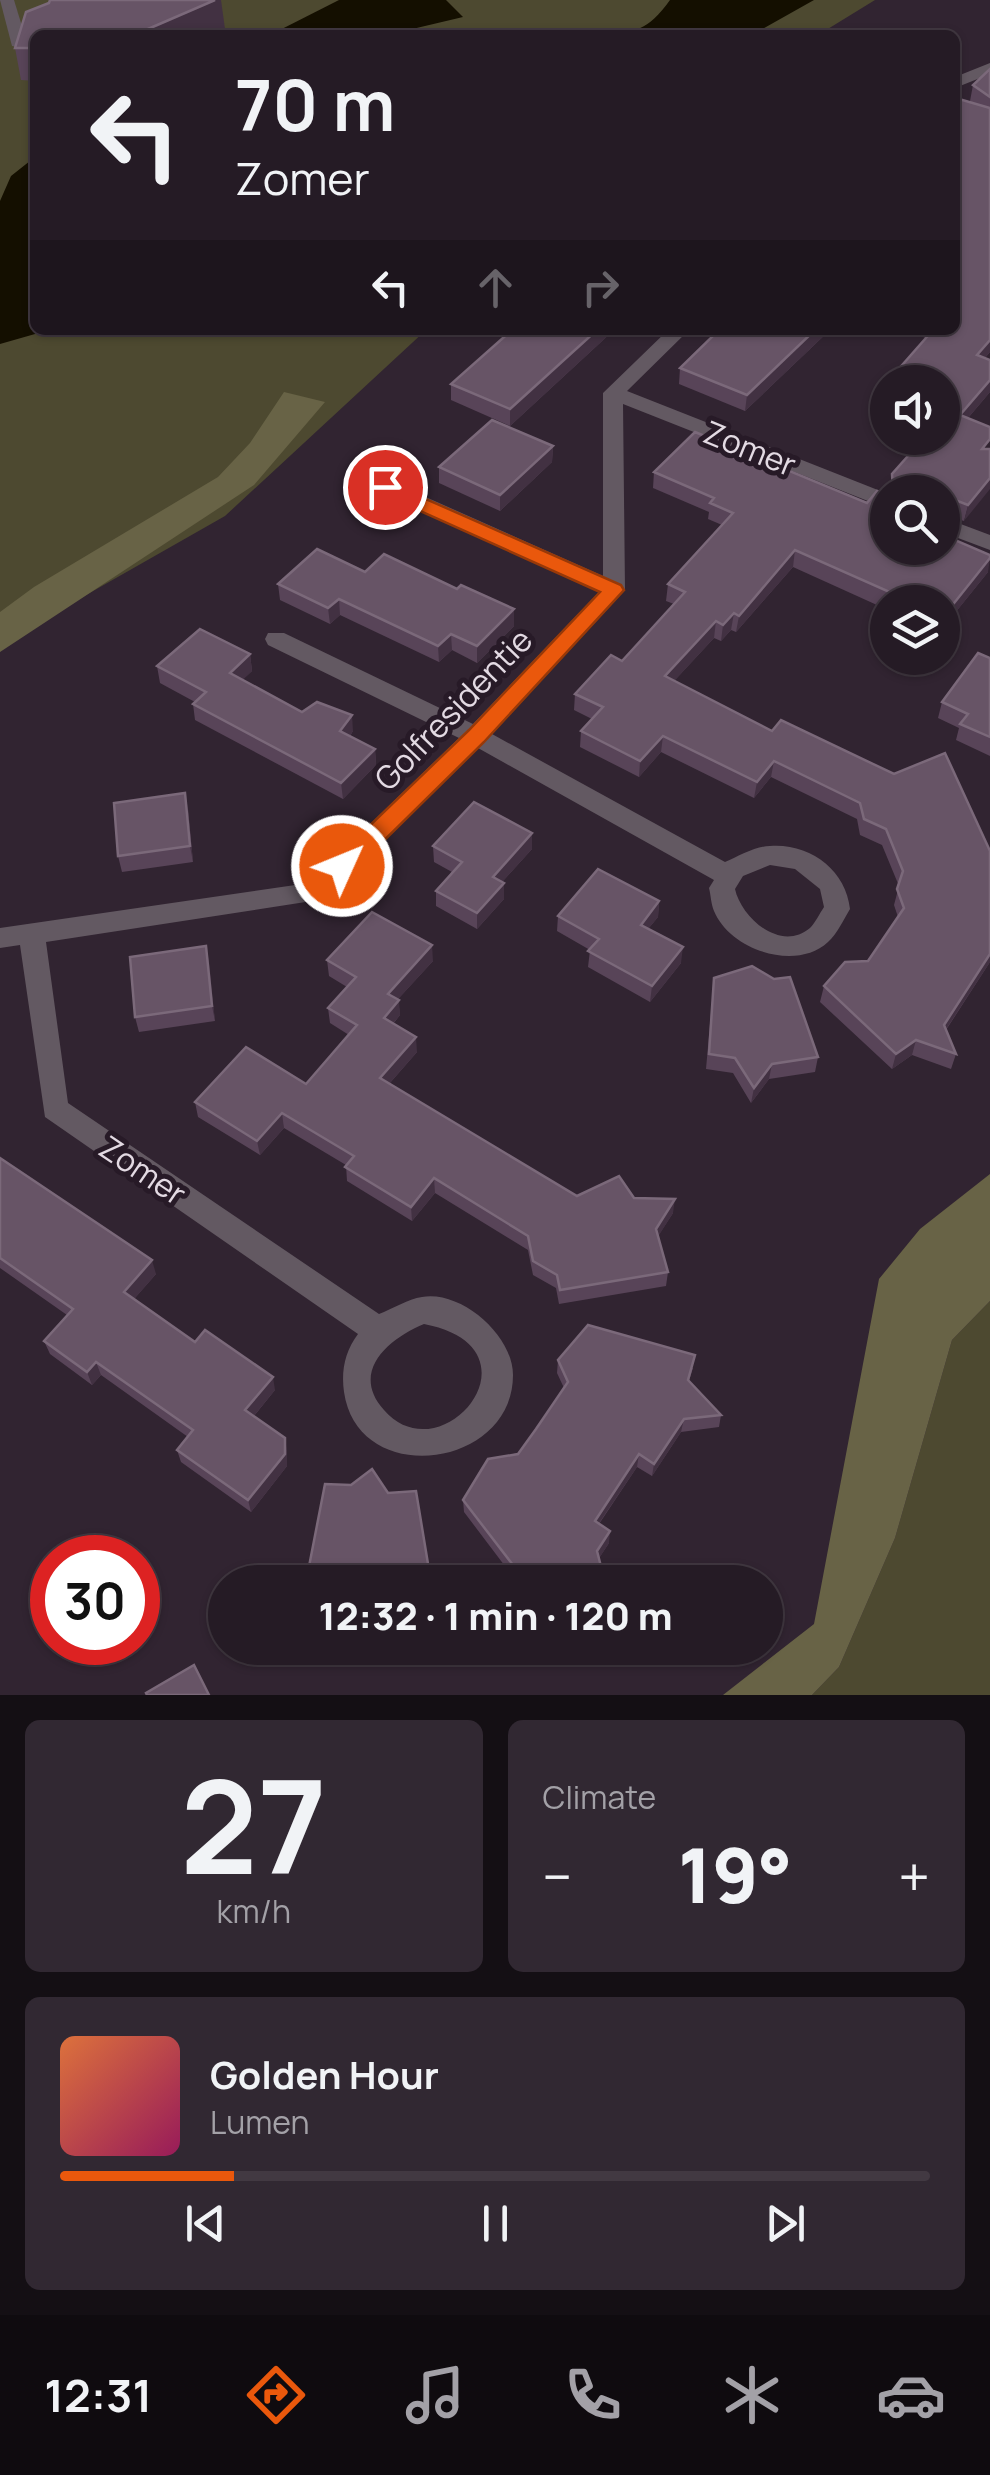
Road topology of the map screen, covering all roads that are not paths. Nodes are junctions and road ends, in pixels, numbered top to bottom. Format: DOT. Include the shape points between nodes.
graph roads {
  1 [pos="6,0"];
  2 [pos="20,46"];
  3 [pos="990,68"];
  4 [pos="960,81"];
  5 [pos="674,335"];
  6 [pos="613,393"];
  7 [pos="385,487"];
  8 [pos="870,495"];
  9 [pos="960,531"];
  10 [pos="990,543"];
  11 [pos="614,590"];
  12 [pos="276,639"];
  13 [pos="476,736"];
  14 [pos="728,875"];
  15 [pos="32,934"];
  16 [pos="0,938"];
  17 [pos="377,1330"];
  1 -- 2 [label="street"];
  3 -- 4 [label="street"];
  5 -- 6 [label="street"];
  6 -- 8 [label="street, Zomer"];
  6 -- 11 [label="street"];
  7 -- 11 [label="street"];
  9 -- 10 [label="street"];
  11 -- 13 [label="street, Golfresidentie"];
  12 -- 13 [label="street"];
  13 -- 14 [label="street"];
  13 -- 15 [label="street, Golfresidentie" via="316,892"];
  14 -- 14 [label="street" via="768,855 806,862 832,884 837,900 831,923 805,942 785,945 746,935 722,906"];
  15 -- 16 [label="street, Golfresidentie"];
  15 -- 17 [label="street, Zomer" via="55,1109"];
  17 -- 17 [label="street" via="363,1348 357,1392 366,1414 384,1431 413,1443 439,1442 468,1430 486,1412 497,1364 488,1342 468,1322 424,1310"];
}
